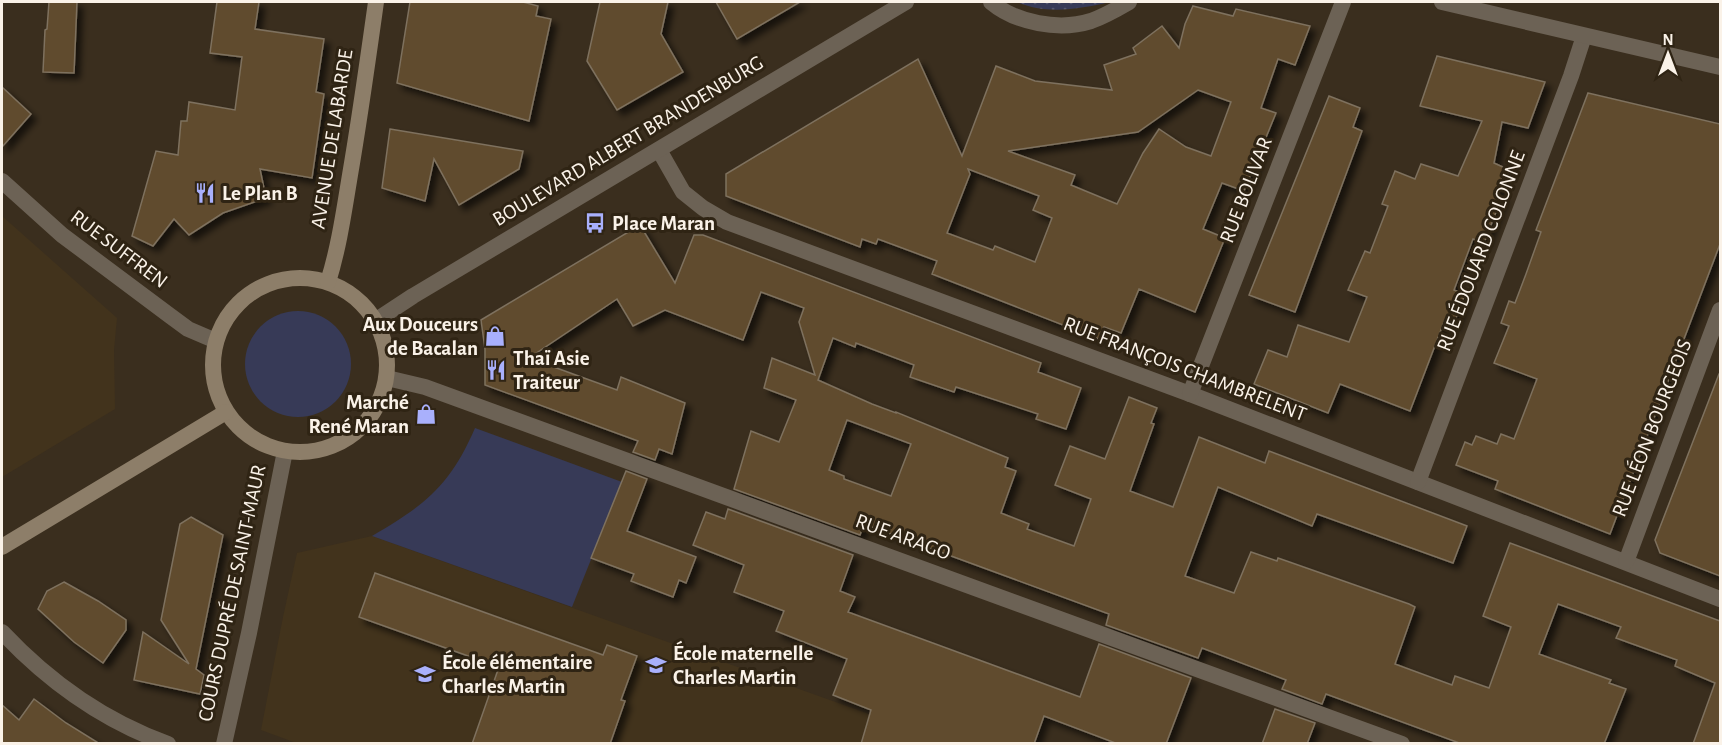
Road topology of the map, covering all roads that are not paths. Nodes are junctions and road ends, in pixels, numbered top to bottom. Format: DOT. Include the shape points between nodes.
graph roads {
  1 [pos="376,2"];
  2 [pos="906,2"];
  3 [pos="991,2"];
  4 [pos="1129,2"];
  5 [pos="1343,2"];
  6 [pos="1442,2"];
  7 [pos="1584,36"];
  8 [pos="1720,67"];
  9 [pos="659,150"];
  10 [pos="2,181"];
  11 [pos="328,282"];
  12 [pos="1720,310"];
  13 [pos="375,321"];
  14 [pos="216,341"];
  15 [pos="387,378"];
  16 [pos="1190,394"];
  17 [pos="226,412"];
  18 [pos="285,451"];
  19 [pos="1418,482"];
  20 [pos="2,546"];
  21 [pos="1626,562"];
  22 [pos="1720,599"];
  23 [pos="2,632"];
  24 [pos="168,744"];
  25 [pos="224,744"];
  26 [pos="1402,744"];
  1 -- 11 [label="main road, AVENUE DE LABARDE" via="337,254"];
  2 -- 9 [label="street, BOULEVARD ALBERT BRANDENBURG"];
  3 -- 4 [label="street" via="1016,16 1065,25 1112,13"];
  5 -- 16 [label="street, RUE BOLIVAR"];
  6 -- 7 [label="street"];
  7 -- 8 [label="street"];
  7 -- 19 [label="street, RUE ÉDOUARD COLONNE"];
  9 -- 13 [label="street, BOULEVARD ALBERT BRANDENBURG"];
  9 -- 16 [label="street, RUE FRANÇOIS CHAMBRELENT" via="683,192 727,222"];
  10 -- 14 [label="street, RUE SUFFREN" via="62,235 160,309"];
  11 -- 13 [label="main road" via="363,304"];
  11 -- 14 [label="main road" via="300,278 272,282 247,296 228,316"];
  12 -- 21 [label="street, RUE LÉON BOURGEOIS"];
  13 -- 15 [label="main road" via="386,349"];
  14 -- 17 [label="main road" via="212,366 216,390"];
  15 -- 18 [label="main road" via="378,404 362,427 330,446 313,451"];
  15 -- 26 [label="street, RUE ARAGO" via="413,382"];
  16 -- 19 [label="street, RUE FRANÇOIS CHAMBRELENT"];
  17 -- 18 [label="main road" via="242,431 262,444"];
  17 -- 20 [label="main road"];
  18 -- 25 [label="street, COURS DUPRÉ DE SAINT-MAUR"];
  19 -- 21 [label="street, RUE FRANÇOIS CHAMBRELENT"];
  21 -- 22 [label="street, RUE FRANÇOIS CHAMBRELENT"];
  23 -- 24 [label="street" via="74,696 137,733"];
}
